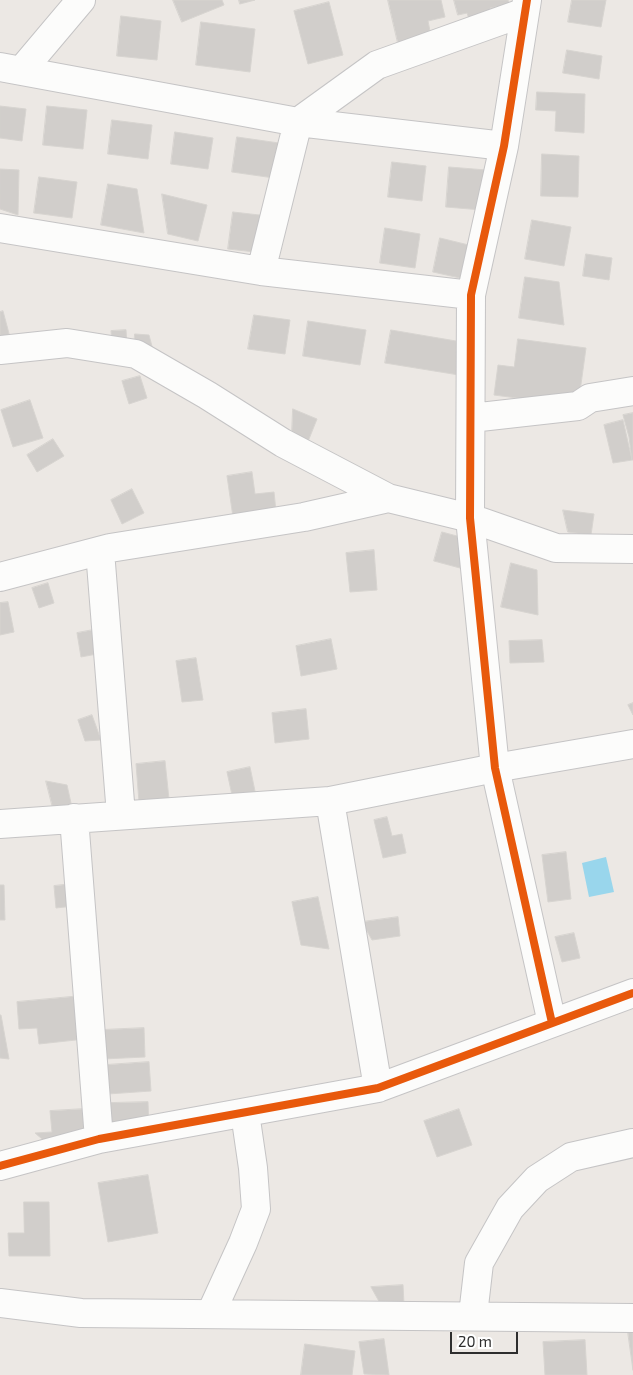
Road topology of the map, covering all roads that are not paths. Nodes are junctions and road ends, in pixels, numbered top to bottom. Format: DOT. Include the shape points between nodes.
graph roads {
  1 [pos="81,0"];
  2 [pos="526,6"];
  3 [pos="11,69"];
  4 [pos="298,122"];
  5 [pos="504,146"];
  6 [pos="0,228"];
  7 [pos="262,270"];
  8 [pos="471,295"];
  9 [pos="0,350"];
  10 [pos="633,391"];
  11 [pos="470,418"];
  12 [pos="388,498"];
  13 [pos="470,518"];
  14 [pos="633,549"];
  15 [pos="100,551"];
  16 [pos="0,577"];
  17 [pos="633,744"];
  18 [pos="495,768"];
  19 [pos="330,801"];
  20 [pos="121,815"];
  21 [pos="74,818"];
  22 [pos="0,824"];
  23 [pos="633,993"];
  24 [pos="552,1023"];
  25 [pos="378,1088"];
  26 [pos="245,1113"];
  27 [pos="99,1139"];
  28 [pos="633,1143"];
  29 [pos="0,1166"];
  30 [pos="0,1304"];
  31 [pos="211,1313"];
  32 [pos="473,1315"];
  33 [pos="633,1318"];
  1 -- 3 [label="street"];
  2 -- 4 [label="street" via="377,65"];
  2 -- 5 [label="street"];
  3 -- 4 [label="street"];
  4 -- 5 [label="street"];
  4 -- 7 [label="street"];
  5 -- 8 [label="street"];
  6 -- 7 [label="street"];
  7 -- 8 [label="street"];
  8 -- 11 [label="street"];
  9 -- 12 [label="street" via="67,342 136,354 283,443"];
  10 -- 11 [label="street" via="590,398 578,406"];
  11 -- 13 [label="street"];
  12 -- 13 [label="street"];
  12 -- 15 [label="street" via="304,517"];
  13 -- 14 [label="street" via="556,548"];
  13 -- 18 [label="street"];
  15 -- 16 [label="street"];
  15 -- 20 [label="street"];
  17 -- 18 [label="street"];
  18 -- 19 [label="street"];
  18 -- 24 [label="street"];
  19 -- 20 [label="street"];
  19 -- 25 [label="street"];
  20 -- 21 [label="street"];
  21 -- 22 [label="street"];
  21 -- 27 [label="street"];
  23 -- 24 [label="street"];
  24 -- 25 [label="street"];
  25 -- 26 [label="street"];
  26 -- 27 [label="street"];
  26 -- 31 [label="street" via="256,1209"];
  27 -- 29 [label="street"];
  28 -- 32 [label="street" via="571,1157 537,1179 510,1208 479,1263"];
  30 -- 31 [label="street" via="81,1313"];
  31 -- 32 [label="street"];
  32 -- 33 [label="street"];
}
